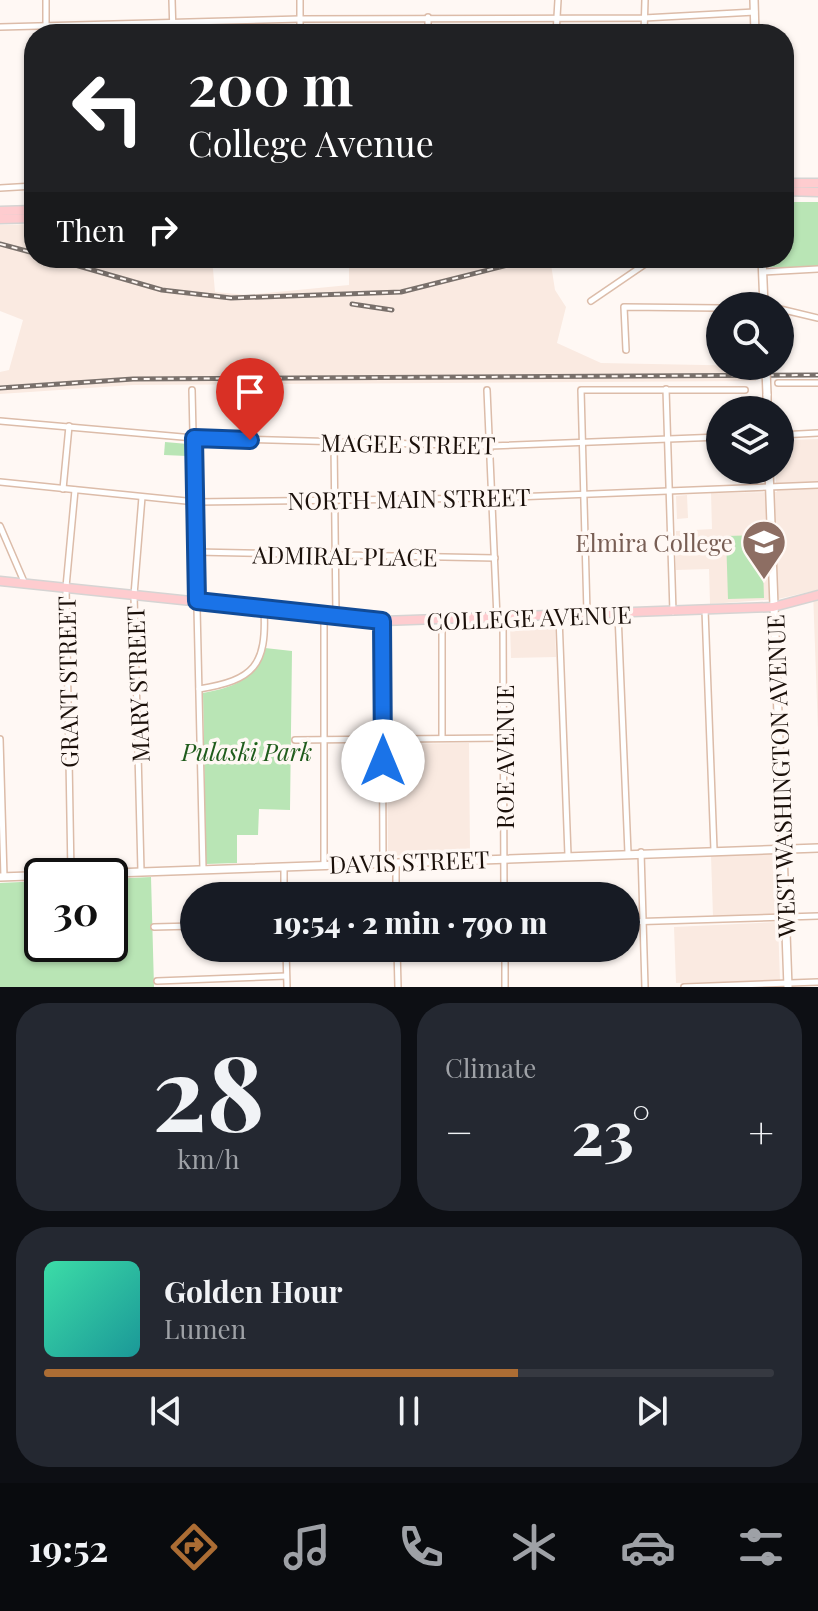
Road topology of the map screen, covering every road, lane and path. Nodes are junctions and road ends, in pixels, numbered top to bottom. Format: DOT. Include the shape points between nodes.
graph roads {
  1 [pos="46,0"];
  2 [pos="172,0"];
  3 [pos="300,0"];
  4 [pos="558,0"];
  5 [pos="645,0"];
  6 [pos="754,0"];
  7 [pos="755,12"];
  8 [pos="428,17"];
  9 [pos="556,18"];
  10 [pos="644,18"];
  11 [pos="300,19"];
  12 [pos="173,21"];
  13 [pos="46,24"];
  14 [pos="78,24"];
  15 [pos="300,24"];
  16 [pos="428,24"];
  17 [pos="556,24"];
  18 [pos="644,24"];
  19 [pos="755,24"];
  20 [pos="24,26"];
  21 [pos="0,27"];
  22 [pos="794,183"];
  23 [pos="818,183"];
  24 [pos="24,187"];
  25 [pos="0,188"];
  26 [pos="794,191"];
  27 [pos="818,192"];
  28 [pos="24,210"];
  29 [pos="0,211"];
  30 [pos="24,218"];
  31 [pos="0,219"];
  32 [pos="639,268"];
  33 [pos="763,268"];
  34 [pos="818,269"];
  35 [pos="763,272"];
  36 [pos="764,292"];
  37 [pos="591,301"];
  38 [pos="706,308"];
  39 [pos="794,312"];
  40 [pos="818,318"];
  41 [pos="626,350"];
  42 [pos="778,383"];
  43 [pos="818,383"];
  44 [pos="666,389"];
  45 [pos="192,390"];
  46 [pos="487,390"];
  47 [pos="745,390"];
  48 [pos="0,421"];
  49 [pos="69,426"];
  50 [pos="818,433"];
  51 [pos="794,434"];
  52 [pos="194,438"];
  53 [pos="706,438"];
  54 [pos="667,439"];
  55 [pos="334,442"];
  56 [pos="582,442"];
  57 [pos="490,446"];
  58 [pos="0,482"];
  59 [pos="818,485"];
  60 [pos="769,486"];
  61 [pos="63,489"];
  62 [pos="75,490"];
  63 [pos="669,491"];
  64 [pos="584,494"];
  65 [pos="142,497"];
  66 [pos="492,498"];
  67 [pos="335,500"];
  68 [pos="196,502"];
  69 [pos="0,526"];
  70 [pos="196,552"];
  71 [pos="335,554"];
  72 [pos="495,558"];
  73 [pos="0,581"];
  74 [pos="25,584"];
  75 [pos="66,587"];
  76 [pos="134,595"];
  77 [pos="818,595"];
  78 [pos="197,601"];
  79 [pos="773,607"];
  80 [pos="264,608"];
  81 [pos="705,610"];
  82 [pos="673,612"];
  83 [pos="324,614"];
  84 [pos="618,614"];
  85 [pos="336,615"];
  86 [pos="587,615"];
  87 [pos="559,617"];
  88 [pos="500,619"];
  89 [pos="382,621"];
  90 [pos="442,621"];
  91 [pos="199,689"];
  92 [pos="442,738"];
  93 [pos="504,738"];
  94 [pos="0,739"];
  95 [pos="383,739"];
  96 [pos="295,740"];
  97 [pos="324,740"];
  98 [pos="818,848"];
  99 [pos="782,849"];
  100 [pos="714,850"];
  101 [pos="641,852"];
  102 [pos="628,853"];
  103 [pos="568,855"];
  104 [pos="504,857"];
  105 [pos="71,858"];
  106 [pos="383,862"];
  107 [pos="396,862"];
  108 [pos="324,864"];
  109 [pos="284,866"];
  110 [pos="203,869"];
  111 [pos="141,871"];
  112 [pos="128,872"];
  113 [pos="24,876"];
  114 [pos="2,877"];
  115 [pos="284,882"];
  116 [pos="396,882"];
  117 [pos="504,882"];
  118 [pos="818,916"];
  119 [pos="786,917"];
  120 [pos="643,922"];
  121 [pos="180,926"];
  122 [pos="154,927"];
  123 [pos="286,962"];
  124 [pos="397,962"];
  125 [pos="505,962"];
  126 [pos="286,976"];
  127 [pos="157,981"];
  128 [pos="818,982"];
  129 [pos="788,985"];
  130 [pos="287,987"];
  131 [pos="398,987"];
  132 [pos="505,987"];
  133 [pos="645,987"];
  134 [pos="684,987"];
  1 -- 13 [label="street"];
  2 -- 12 [label="street"];
  3 -- 11 [label="street"];
  4 -- 9 [label="street"];
  5 -- 10 [label="street"];
  6 -- 7 [label="street"];
  7 -- 10 [label="street"];
  7 -- 19 [label="street"];
  8 -- 9 [label="street"];
  8 -- 11 [label="street"];
  8 -- 16 [label="street"];
  9 -- 10 [label="street"];
  9 -- 17 [label="street"];
  10 -- 18 [label="street"];
  11 -- 12 [label="street"];
  11 -- 15 [label="street"];
  12 -- 14 [label="street"];
  20 -- 21 [label="street"];
  22 -- 23 [label="main road"];
  24 -- 25 [label="street"];
  26 -- 27 [label="main road"];
  28 -- 29 [label="main road"];
  30 -- 31 [label="main road"];
  32 -- 37 [label="street"];
  33 -- 35 [label="street"];
  34 -- 35 [label="street"];
  35 -- 36 [label="street"];
  38 -- 41 [label="street" via="624,307"];
  39 -- 40 [label="street"];
  42 -- 43 [label="street"];
  44 -- 47 [label="street"];
  44 -- 54 [label="street"];
  44 -- 56 [label="street" via="581,390"];
  45 -- 52 [label="street"];
  46 -- 57 [label="street, ROE AVENUE"];
  48 -- 49 [label="street, MAGEE STREET"];
  49 -- 52 [label="street, MAGEE STREET"];
  49 -- 61 [label="street"];
  50 -- 51 [label="street"];
  52 -- 55 [label="street, MAGEE STREET"];
  52 -- 68 [label="street"];
  53 -- 54 [label="street, MAGEE STREET"];
  54 -- 56 [label="street, MAGEE STREET"];
  54 -- 63 [label="street"];
  55 -- 57 [label="street, MAGEE STREET"];
  55 -- 67 [label="street"];
  56 -- 57 [label="street, MAGEE STREET"];
  56 -- 64 [label="street"];
  57 -- 66 [label="street, ROE AVENUE"];
  58 -- 61 [label="street, NORTH MAIN STREET"];
  59 -- 60 [label="street, NORTH MAIN STREET"];
  60 -- 63 [label="street, NORTH MAIN STREET"];
  60 -- 79 [label="street, WEST WASHINGTON AVENUE"];
  61 -- 62 [label="street, NORTH MAIN STREET"];
  62 -- 65 [label="street, NORTH MAIN STREET"];
  62 -- 75 [label="street, GRANT STREET"];
  63 -- 64 [label="street, NORTH MAIN STREET"];
  63 -- 82 [label="street"];
  64 -- 66 [label="street, NORTH MAIN STREET"];
  64 -- 86 [label="street"];
  65 -- 68 [label="street, NORTH MAIN STREET"];
  65 -- 76 [label="street, MARY STREET"];
  66 -- 67 [label="street, NORTH MAIN STREET"];
  66 -- 72 [label="street, ROE AVENUE"];
  67 -- 68 [label="street, NORTH MAIN STREET"];
  67 -- 71 [label="street"];
  68 -- 70 [label="street"];
  69 -- 74 [label="street"];
  70 -- 71 [label="street, ADMIRAL PLACE"];
  70 -- 78 [label="street"];
  71 -- 72 [label="street, ADMIRAL PLACE"];
  71 -- 85 [label="street"];
  72 -- 88 [label="street, ROE AVENUE"];
  73 -- 74 [label="main road, COLLEGE AVENUE"];
  74 -- 75 [label="main road, COLLEGE AVENUE"];
  75 -- 76 [label="main road, COLLEGE AVENUE"];
  75 -- 105 [label="street, GRANT STREET"];
  76 -- 78 [label="main road, COLLEGE AVENUE"];
  76 -- 111 [label="street, MARY STREET"];
  77 -- 79 [label="main road, COLLEGE AVENUE"];
  78 -- 80 [label="main road, COLLEGE AVENUE"];
  78 -- 91 [label="street"];
  79 -- 81 [label="main road, COLLEGE AVENUE"];
  79 -- 99 [label="street, WEST WASHINGTON AVENUE"];
  80 -- 83 [label="main road, COLLEGE AVENUE"];
  80 -- 91 [label="street" via="263,645 254,667 231,684"];
  81 -- 82 [label="main road, COLLEGE AVENUE"];
  81 -- 100 [label="street"];
  82 -- 84 [label="main road, COLLEGE AVENUE"];
  83 -- 85 [label="main road, COLLEGE AVENUE"];
  83 -- 97 [label="street"];
  84 -- 86 [label="main road, COLLEGE AVENUE"];
  84 -- 102 [label="street"];
  85 -- 89 [label="main road, COLLEGE AVENUE"];
  86 -- 87 [label="main road, COLLEGE AVENUE"];
  87 -- 88 [label="main road, COLLEGE AVENUE"];
  87 -- 103 [label="street"];
  88 -- 90 [label="main road, COLLEGE AVENUE"];
  88 -- 93 [label="street, ROE AVENUE"];
  89 -- 90 [label="main road, COLLEGE AVENUE"];
  89 -- 95 [label="street"];
  90 -- 92 [label="street"];
  91 -- 110 [label="street"];
  92 -- 93 [label="street"];
  92 -- 95 [label="street"];
  93 -- 104 [label="street, ROE AVENUE"];
  94 -- 114 [label="street"];
  95 -- 97 [label="street"];
  95 -- 106 [label="street"];
  96 -- 97 [label="street"];
  97 -- 108 [label="street"];
  98 -- 99 [label="street, DAVIS STREET"];
  99 -- 100 [label="street, DAVIS STREET"];
  99 -- 119 [label="street, WEST WASHINGTON AVENUE"];
  100 -- 101 [label="street, DAVIS STREET"];
  101 -- 102 [label="street, DAVIS STREET"];
  101 -- 120 [label="street"];
  102 -- 103 [label="street, DAVIS STREET"];
  103 -- 104 [label="street, DAVIS STREET"];
  104 -- 107 [label="street, DAVIS STREET"];
  104 -- 117 [label="street, ROE AVENUE"];
  106 -- 107 [label="street, DAVIS STREET"];
  106 -- 108 [label="street, DAVIS STREET"];
  107 -- 116 [label="street"];
  108 -- 109 [label="street, DAVIS STREET"];
  109 -- 110 [label="street, DAVIS STREET"];
  109 -- 115 [label="street"];
  110 -- 111 [label="street, DAVIS STREET"];
  111 -- 112 [label="street, DAVIS STREET"];
  113 -- 114 [label="street, DAVIS STREET"];
  118 -- 119 [label="street"];
  119 -- 120 [label="street"];
  119 -- 129 [label="street, WEST WASHINGTON AVENUE"];
  120 -- 133 [label="street"];
  121 -- 122 [label="street"];
  123 -- 126 [label="street"];
  124 -- 131 [label="street"];
  125 -- 132 [label="street"];
  126 -- 127 [label="street"];
  126 -- 130 [label="street"];
  128 -- 129 [label="street"];
  129 -- 134 [label="street"];
}
